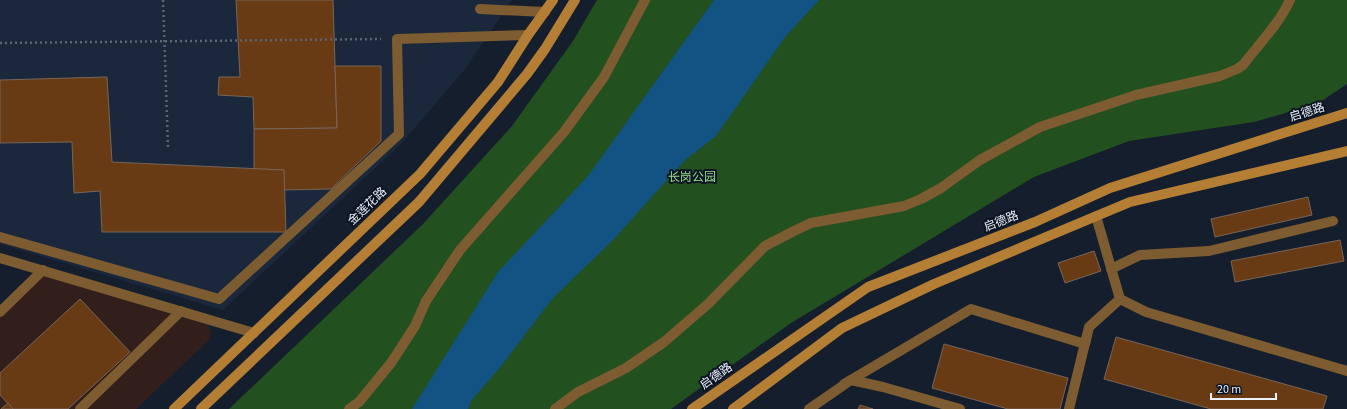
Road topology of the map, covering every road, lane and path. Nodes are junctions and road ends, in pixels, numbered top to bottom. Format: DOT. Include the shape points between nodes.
graph roads {
  1 [pos="164,0"];
  2 [pos="553,0"];
  3 [pos="576,0"];
  4 [pos="645,0"];
  5 [pos="1290,0"];
  6 [pos="480,9"];
  7 [pos="545,12"];
  8 [pos="528,36"];
  9 [pos="397,39"];
  10 [pos="165,42"];
  11 [pos="0,43"];
  12 [pos="1347,113"];
  13 [pos="168,147"];
  14 [pos="1347,151"];
  15 [pos="1096,216"];
  16 [pos="1333,221"];
  17 [pos="0,237"];
  18 [pos="0,258"];
  19 [pos="1112,269"];
  20 [pos="43,270"];
  21 [pos="1120,299"];
  22 [pos="182,311"];
  23 [pos="0,312"];
  24 [pos="254,333"];
  25 [pos="1085,344"];
  26 [pos="1347,372"];
  27 [pos="851,380"];
  28 [pos="80,409"];
  29 [pos="174,409"];
  30 [pos="201,409"];
  31 [pos="349,409"];
  32 [pos="555,409"];
  33 [pos="692,409"];
  34 [pos="734,409"];
  35 [pos="809,409"];
  36 [pos="960,409"];
  37 [pos="1070,409"];
  1 -- 10 [label="path"];
  2 -- 7 [label="main road, 金莲花路"];
  3 -- 30 [label="main road" via="527,74 419,202"];
  4 -- 31 [label="lane" via="604,77 564,132 460,250 426,301 391,363 359,402"];
  5 -- 32 [label="lane" via="1243,65 1232,71 1214,78 1136,95 1040,127 980,160 921,199 904,206 811,223 765,246 708,304 664,342 626,368 578,392"];
  6 -- 7 [label="lane"];
  7 -- 8 [label="main road, 金莲花路"];
  8 -- 9 [label="lane"];
  8 -- 24 [label="main road, 金莲花路" via="498,82 420,174"];
  9 -- 10 [label="path"];
  9 -- 17 [label="lane" via="399,134 218,299"];
  10 -- 11 [label="path"];
  10 -- 13 [label="path"];
  12 -- 33 [label="main road, 启德路" via="1110,188 1035,222 868,287"];
  14 -- 15 [label="main road" via="1130,202"];
  15 -- 19 [label="lane"];
  15 -- 34 [label="main road" via="934,284 842,328"];
  16 -- 19 [label="lane" via="1209,251 1140,255"];
  18 -- 20 [label="lane"];
  19 -- 21 [label="lane"];
  20 -- 22 [label="lane"];
  20 -- 23 [label="lane"];
  21 -- 25 [label="lane" via="1089,327"];
  21 -- 26 [label="lane" via="1146,312"];
  22 -- 24 [label="lane"];
  22 -- 28 [label="lane"];
  24 -- 29 [label="main road, 金莲花路"];
  25 -- 27 [label="lane" via="971,310"];
  25 -- 37 [label="lane"];
  27 -- 35 [label="lane"];
  27 -- 36 [label="lane"];
}
